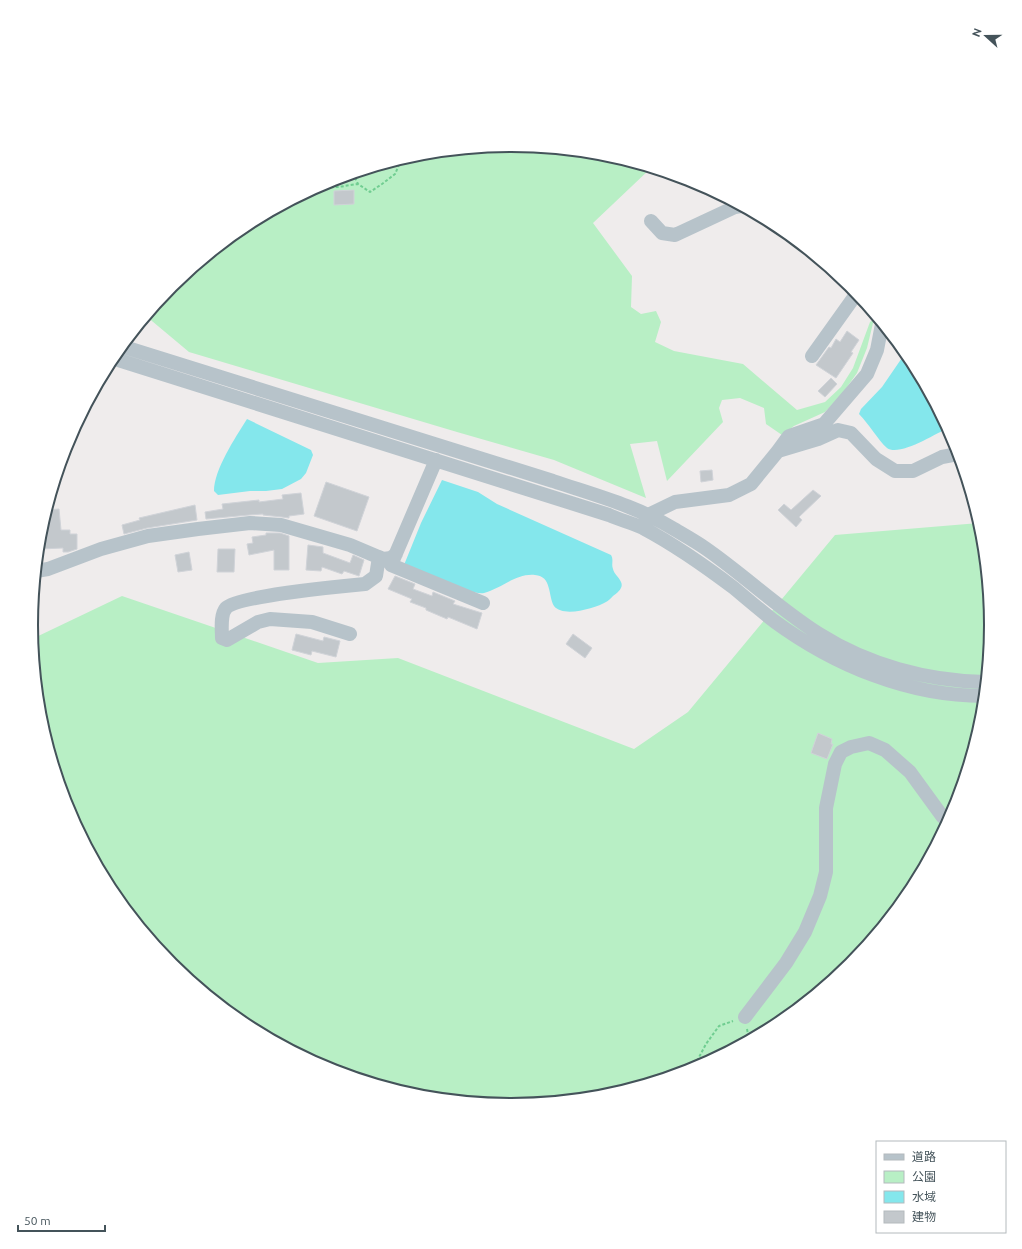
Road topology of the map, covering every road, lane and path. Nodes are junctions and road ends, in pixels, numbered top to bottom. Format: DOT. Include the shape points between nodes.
graph roads {
  1 [pos="399,166"];
  2 [pos="355,178"];
  3 [pos="358,184"];
  4 [pos="336,186"];
  5 [pos="734,207"];
  6 [pos="651,221"];
  7 [pos="853,298"];
  8 [pos="881,330"];
  9 [pos="128,348"];
  10 [pos="812,356"];
  11 [pos="119,360"];
  12 [pos="778,451"];
  13 [pos="952,455"];
  14 [pos="436,460"];
  15 [pos="648,515"];
  16 [pos="642,528"];
  17 [pos="396,554"];
  18 [pos="379,557"];
  19 [pos="41,570"];
  20 [pos="483,603"];
  21 [pos="350,634"];
  22 [pos="980,682"];
  23 [pos="978,696"];
  24 [pos="943,817"];
  25 [pos="745,1017"];
  26 [pos="698,1058"];
  1 -- 3 [label="path" via="395,174 370,192"];
  2 -- 3 [label="path"];
  3 -- 4 [label="path"];
  5 -- 6 [label="street" via="675,235 662,233"];
  7 -- 10 [label="street"];
  8 -- 12 [label="street" via="877,350 867,374 824,424 790,436"];
  9 -- 15 [label="street" via="553,481"];
  11 -- 14 [label="street"];
  12 -- 13 [label="street" via="838,430 851,433 876,459 895,471 913,471 942,456"];
  12 -- 15 [label="street" via="751,484 729,495 675,502"];
  14 -- 16 [label="street"];
  14 -- 17 [label="street"];
  15 -- 16 [label="street"];
  15 -- 22 [label="street" via="705,549 780,607 819,634 850,651 918,674"];
  16 -- 23 [label="street" via="697,561 774,621 843,663 882,679 914,687"];
  17 -- 18 [label="street" via="388,559"];
  17 -- 20 [label="street" via="391,565"];
  18 -- 19 [label="street" via="350,545 288,526 250,523 148,536 101,548"];
  18 -- 21 [label="street" via="376,576 365,584 245,600 229,605 224,610 222,618 222,638 227,640 258,622 270,619 312,622"];
  24 -- 25 [label="street" via="910,772 885,750 869,744 851,747 841,752 835,764 826,808 826,872 820,896 805,932 786,963"];
  25 -- 26 [label="path" via="718,1026"];
}
